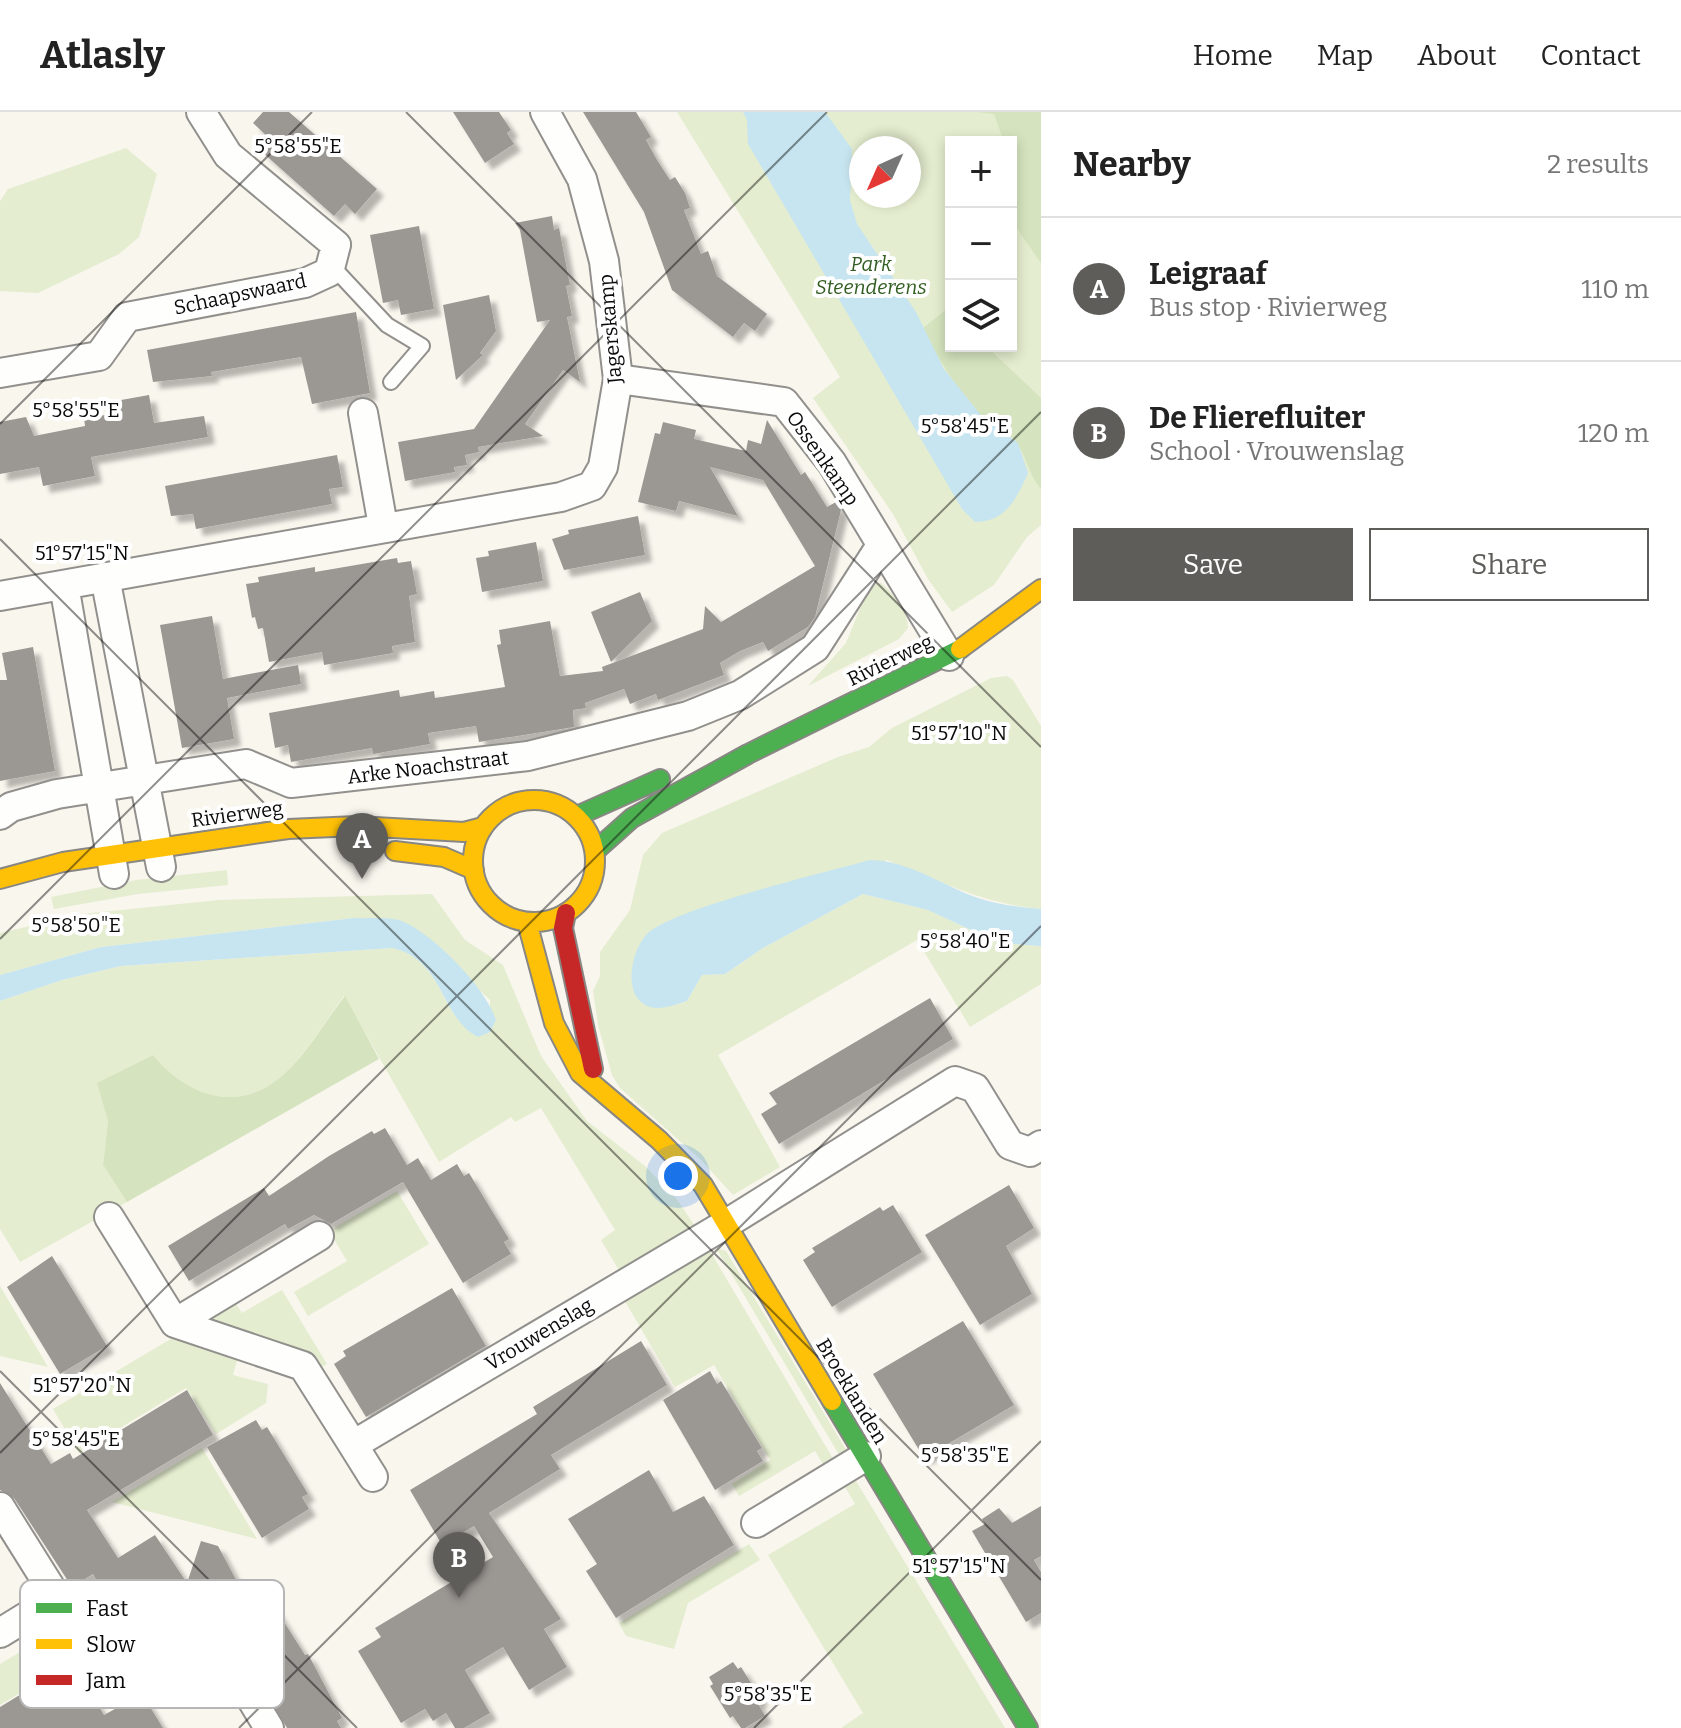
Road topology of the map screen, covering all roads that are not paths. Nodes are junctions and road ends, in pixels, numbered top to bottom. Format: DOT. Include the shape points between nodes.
graph roads {
  1 [pos="201,112"];
  2 [pos="545,112"];
  3 [pos="331,264"];
  4 [pos="0,373"];
  5 [pos="618,379"];
  6 [pos="391,382"];
  7 [pos="363,413"];
  8 [pos="383,526"];
  9 [pos="880,547"];
  10 [pos="105,577"];
  11 [pos="64,585"];
  12 [pos="1041,589"];
  13 [pos="0,596"];
  14 [pos="949,656"];
  15 [pos="748,754"];
  16 [pos="144,779"];
  17 [pos="101,786"];
  18 [pos="0,815"];
  19 [pos="577,816"];
  20 [pos="483,827"];
  21 [pos="373,850"];
  22 [pos="595,851"];
  23 [pos="136,866"];
  24 [pos="474,870"];
  25 [pos="0,879"];
  26 [pos="566,913"];
  27 [pos="527,922"];
  28 [pos="610,1100"];
  29 [pos="1041,1145"];
  30 [pos="109,1217"];
  31 [pos="726,1224"];
  32 [pos="319,1236"];
  33 [pos="175,1323"];
  34 [pos="353,1445"];
  35 [pos="866,1456"];
  36 [pos="373,1477"];
  37 [pos="0,1507"];
  38 [pos="756,1523"];
  39 [pos="46,1580"];
  40 [pos="20,1621"];
  41 [pos="0,1633"];
  42 [pos="257,1708"];
  43 [pos="269,1728"];
  44 [pos="1028,1728"];
  1 -- 3 [label="street, Schaapswaard" via="228,155 336,245"];
  2 -- 5 [label="street, Jagerskamp" via="586,192 604,261"];
  3 -- 4 [label="street, Schaapswaard" via="329,272 305,283 127,317 99,356"];
  3 -- 6 [label="lane" via="387,325 422,346"];
  5 -- 8 [label="street, Jagerskamp" via="603,467 592,486 561,497"];
  5 -- 9 [label="street, Ossenkamp" via="784,402 832,463"];
  7 -- 8 [label="street"];
  8 -- 10 [label="street, Jagerskamp"];
  9 -- 14 [label="street, Ossenkamp"];
  9 -- 16 [label="street, Arke Noachstraat" via="815,648 740,695 688,716 539,753 434,769 291,783 246,764"];
  10 -- 11 [label="street, Jagerskamp"];
  10 -- 16 [label="street"];
  11 -- 13 [label="street, Jagerskamp"];
  11 -- 17 [label="street"];
  12 -- 14 [label="street, Rivierweg"];
  14 -- 15 [label="street, Rivierweg"];
  15 -- 19 [label="street, Rivierweg" via="641,784"];
  15 -- 22 [label="street, Rivierweg" via="632,818"];
  16 -- 17 [label="street, Arke Noachstraat"];
  16 -- 23 [label="street"];
  17 -- 18 [label="street, Arke Noachstraat" via="11,807"];
  17 -- 23 [label="street"];
  19 -- 20 [label="street" via="558,805 523,800 497,812"];
  19 -- 22 [label="street"];
  20 -- 23 [label="street, Rivierweg" via="464,832 357,826 288,829"];
  20 -- 24 [label="street"];
  21 -- 24 [label="street" via="444,857"];
  22 -- 26 [label="street" via="593,877"];
  23 -- 25 [label="street, Rivierweg"];
  24 -- 27 [label="street" via="492,905"];
  26 -- 27 [label="street"];
  26 -- 28 [label="street, Broeklanden" via="563,928 582,1028 592,1067"];
  27 -- 28 [label="street, Broeklanden" via="565,1050 580,1073"];
  28 -- 31 [label="street, Broeklanden" via="703,1185"];
  29 -- 31 [label="street, Vrouwenslag" via="1030,1152 1010,1145 975,1088 955,1081"];
  30 -- 33 [label="street"];
  31 -- 34 [label="street, Vrouwenslag"];
  31 -- 35 [label="street, Broeklanden"];
  32 -- 33 [label="street"];
  33 -- 34 [label="street" via="303,1366"];
  34 -- 36 [label="street"];
  35 -- 38 [label="street"];
  35 -- 44 [label="street, Broeklanden"];
  37 -- 39 [label="street"];
  40 -- 41 [label="street"];
  42 -- 43 [label="street"];
}
